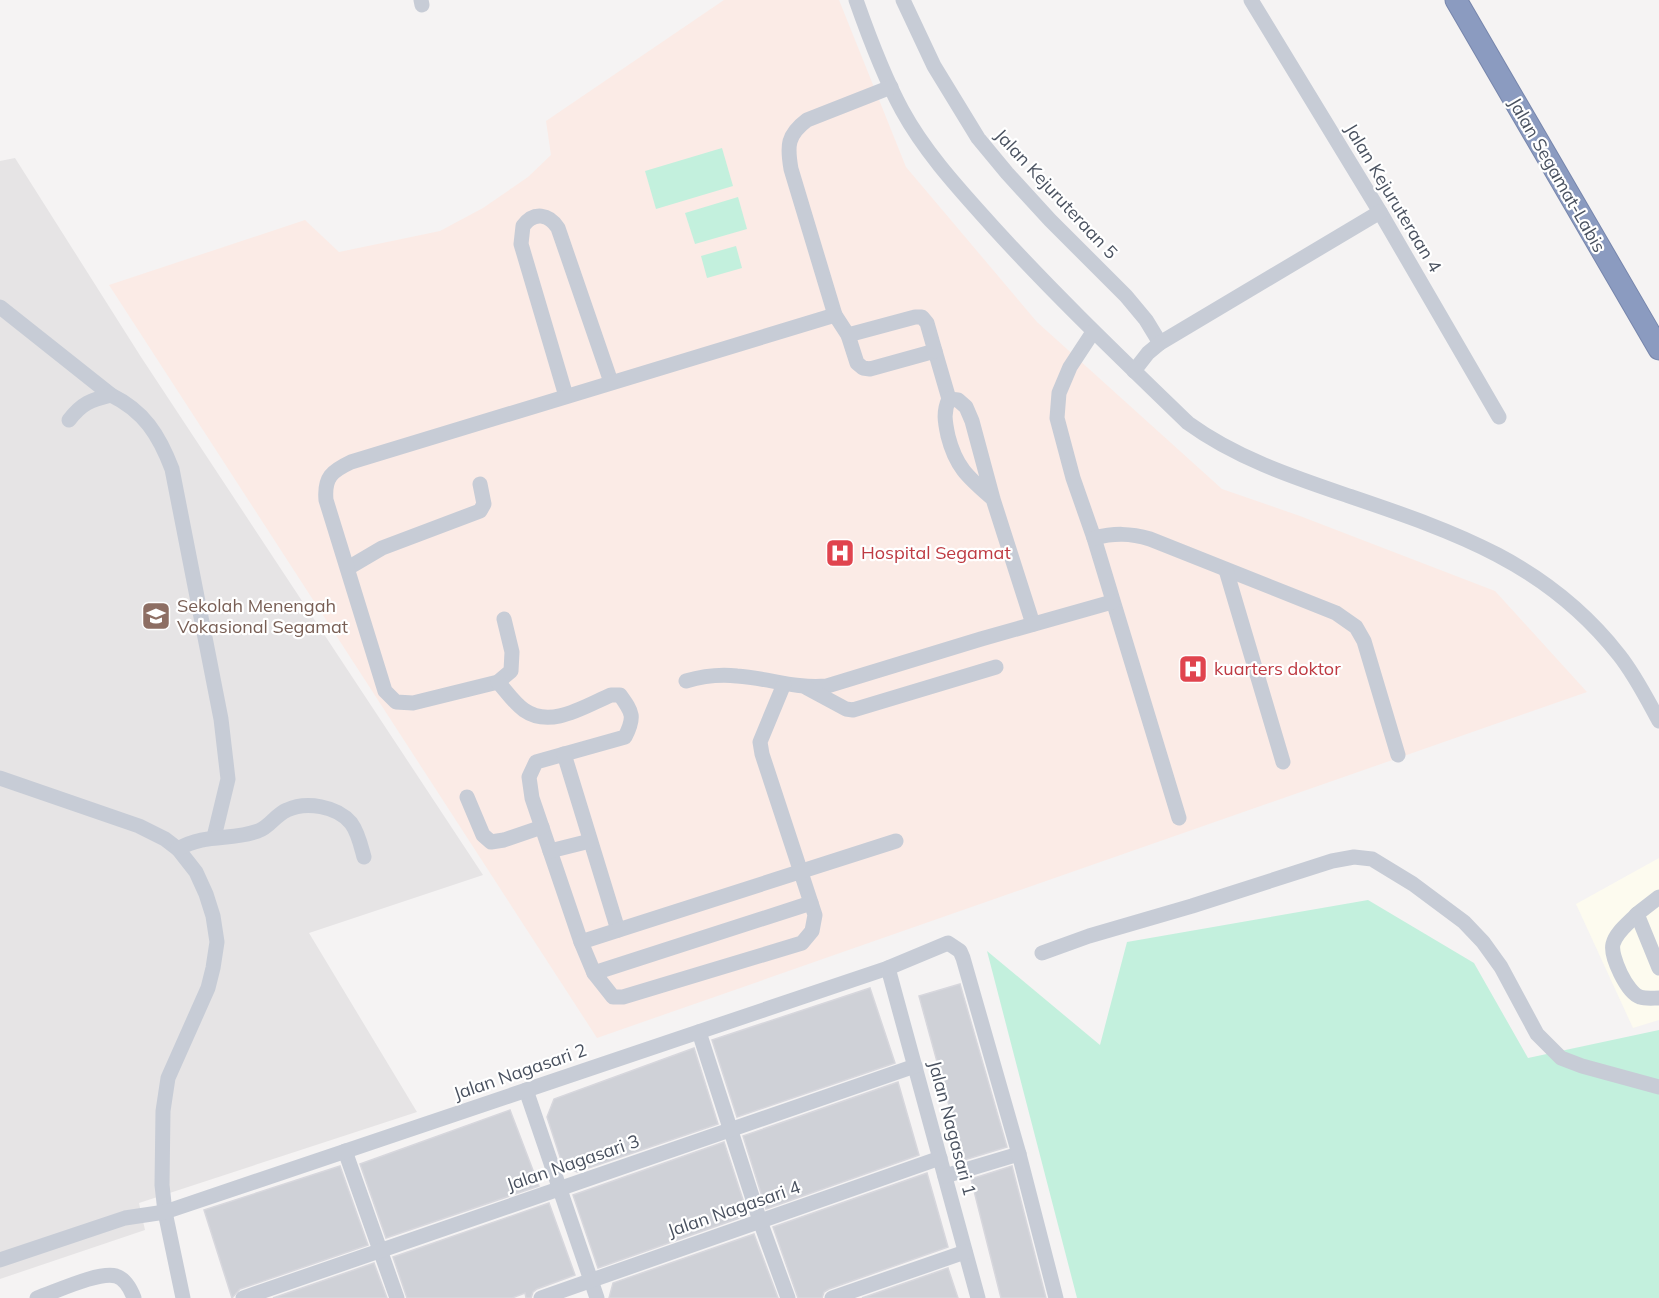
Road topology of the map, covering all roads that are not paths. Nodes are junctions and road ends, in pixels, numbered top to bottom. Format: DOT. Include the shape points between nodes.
graph roads {
  1 [pos="856,0"];
  2 [pos="903,0"];
  3 [pos="1251,0"];
  4 [pos="1456,0"];
  5 [pos="891,87"];
  6 [pos="1380,212"];
  7 [pos="0,307"];
  8 [pos="835,315"];
  9 [pos="1093,332"];
  10 [pos="848,335"];
  11 [pos="1160,343"];
  12 [pos="1659,349"];
  13 [pos="935,351"];
  14 [pos="1134,371"];
  15 [pos="611,382"];
  16 [pos="111,396"];
  17 [pos="566,396"];
  18 [pos="949,399"];
  19 [pos="1499,417"];
  20 [pos="69,420"];
  21 [pos="480,484"];
  22 [pos="993,499"];
  23 [pos="1094,538"];
  24 [pos="348,568"];
  25 [pos="1226,570"];
  26 [pos="1112,602"];
  27 [pos="504,619"];
  28 [pos="1033,624"];
  29 [pos="996,667"];
  30 [pos="686,681"];
  31 [pos="498,682"];
  32 [pos="784,684"];
  33 [pos="807,688"];
  34 [pos="1659,721"];
  35 [pos="564,754"];
  36 [pos="1398,755"];
  37 [pos="1283,762"];
  38 [pos="0,778"];
  39 [pos="467,797"];
  40 [pos="1179,818"];
  41 [pos="542,826"];
  42 [pos="214,837"];
  43 [pos="590,841"];
  44 [pos="896,842"];
  45 [pos="178,849"];
  46 [pos="550,851"];
  47 [pos="364,857"];
  48 [pos="801,872"];
  49 [pos="1659,897"];
  50 [pos="811,903"];
  51 [pos="1637,914"];
  52 [pos="618,930"];
  53 [pos="581,942"];
  54 [pos="1042,953"];
  55 [pos="888,968"];
  56 [pos="1659,968"];
  57 [pos="594,973"];
  58 [pos="1659,998"];
  59 [pos="699,1032"];
  60 [pos="915,1066"];
  61 [pos="1659,1087"];
  62 [pos="526,1090"];
  63 [pos="730,1130"];
  64 [pos="345,1151"];
  65 [pos="1019,1154"];
  66 [pos="939,1158"];
  67 [pos="945,1176"];
  68 [pos="561,1188"];
  69 [pos="165,1212"];
  70 [pos="760,1221"];
  71 [pos="380,1251"];
  72 [pos="965,1252"];
  73 [pos="0,1260"];
  74 [pos="591,1280"];
  75 [pos="37,1298"];
  76 [pos="134,1298"];
  77 [pos="183,1298"];
  78 [pos="243,1298"];
  79 [pos="397,1298"];
  80 [pos="541,1298"];
  81 [pos="597,1298"];
  82 [pos="788,1298"];
  83 [pos="832,1298"];
  84 [pos="978,1298"];
  85 [pos="1056,1298"];
  1 -- 5 [label="street"];
  2 -- 11 [label="street, Jalan Kejuruteraan 5" via="933,66 978,138 1050,220 1126,296"];
  3 -- 6 [label="street, Jalan Kejuruteraan 4"];
  4 -- 12 [label="highway, Jalan Segamat-Labis"];
  5 -- 8 [label="street" via="807,120 797,128 788,150"];
  5 -- 9 [label="street" via="948,176"];
  6 -- 11 [label="street"];
  6 -- 19 [label="street, Jalan Kejuruteraan 4"];
  7 -- 16 [label="street"];
  8 -- 10 [label="street"];
  8 -- 15 [label="street"];
  9 -- 14 [label="street"];
  9 -- 23 [label="street" via="1070,367 1059,393 1057,418"];
  10 -- 13 [label="street" via="857,363 863,368"];
  10 -- 13 [label="street" via="922,317"];
  11 -- 14 [label="street"];
  13 -- 18 [label="street"];
  14 -- 34 [label="street" via="1188,423 1236,453 1474,542 1547,584 1595,627 1620,656"];
  15 -- 17 [label="street"];
  15 -- 17 [label="street" via="558,228 550,218 539,215 523,226 521,244"];
  16 -- 20 [label="street" via="93,399 78,408"];
  16 -- 42 [label="street" via="128,404 146,421 163,444 172,469 226,755 228,779"];
  17 -- 24 [label="street" via="351,462 330,475 325,487 326,500"];
  18 -- 22 [label="street" via="958,399 966,407"];
  18 -- 22 [label="street" via="944,421 953,456 969,478"];
  21 -- 24 [label="street" via="484,504 480,511 382,548"];
  22 -- 28 [label="street"];
  23 -- 25 [label="street" via="1131,534"];
  23 -- 26 [label="street"];
  24 -- 31 [label="street" via="385,691 396,702 413,703"];
  25 -- 36 [label="street" via="1336,613 1356,627 1371,659"];
  25 -- 37 [label="street"];
  26 -- 28 [label="street"];
  26 -- 40 [label="street"];
  27 -- 31 [label="street" via="512,651 511,671"];
  28 -- 33 [label="street" via="845,682"];
  29 -- 33 [label="street" via="853,710"];
  30 -- 32 [label="street" via="705,676 738,676"];
  31 -- 35 [label="street" via="524,709 543,718 620,695 631,710 632,723 625,737"];
  32 -- 33 [label="street"];
  32 -- 48 [label="street" via="760,742"];
  35 -- 41 [label="street" via="536,762 529,777"];
  35 -- 43 [label="street"];
  38 -- 45 [label="street" via="139,826"];
  39 -- 41 [label="street" via="483,835 491,842"];
  41 -- 46 [label="street"];
  42 -- 45 [label="street"];
  42 -- 47 [label="street" via="257,832 280,813 300,806 321,807 351,823"];
  43 -- 46 [label="street"];
  43 -- 52 [label="street"];
  44 -- 48 [label="street"];
  45 -- 69 [label="street" via="196,872 206,894 217,942 208,988 168,1078 163,1111"];
  46 -- 53 [label="street"];
  48 -- 50 [label="street"];
  48 -- 52 [label="street"];
  49 -- 51 [label="street"];
  50 -- 57 [label="street"];
  50 -- 57 [label="street" via="815,915 812,931 802,944 623,997 613,998"];
  51 -- 56 [label="street"];
  51 -- 58 [label="street" via="1613,942 1612,952 1633,992 1639,997"];
  52 -- 53 [label="street"];
  53 -- 57 [label="street"];
  54 -- 61 [label="street" via="1332,861 1372,859 1437,901 1483,942 1537,1034 1561,1058"];
  55 -- 59 [label="street, Jalan Nagasari 2"];
  55 -- 60 [label="street, Jalan Nagasari 1"];
  55 -- 65 [label="street, Jalan Nagasari 2" via="941,944 948,943 960,951"];
  59 -- 62 [label="street, Jalan Nagasari 2"];
  59 -- 63 [label="street"];
  60 -- 63 [label="street, Jalan Nagasari 3"];
  60 -- 66 [label="street, Jalan Nagasari 1"];
  62 -- 64 [label="street, Jalan Nagasari 2"];
  62 -- 68 [label="street"];
  63 -- 68 [label="street, Jalan Nagasari 3"];
  63 -- 70 [label="street"];
  64 -- 69 [label="street, Jalan Nagasari 2"];
  64 -- 71 [label="street"];
  65 -- 67 [label="street"];
  65 -- 85 [label="street"];
  66 -- 67 [label="street, Jalan Nagasari 1"];
  66 -- 70 [label="street, Jalan Nagasari 4"];
  67 -- 72 [label="street, Jalan Nagasari 1"];
  68 -- 71 [label="street, Jalan Nagasari 3"];
  68 -- 74 [label="street"];
  69 -- 73 [label="street, Jalan Nagasari 2" via="125,1218"];
  69 -- 77 [label="street"];
  70 -- 74 [label="street, Jalan Nagasari 4"];
  70 -- 82 [label="street"];
  71 -- 78 [label="street, Jalan Nagasari 3"];
  71 -- 79 [label="street"];
  72 -- 83 [label="street"];
  72 -- 84 [label="street, Jalan Nagasari 1"];
  74 -- 80 [label="street, Jalan Nagasari 4"];
  74 -- 81 [label="street"];
  75 -- 76 [label="street" via="97,1277 118,1276"];
}
